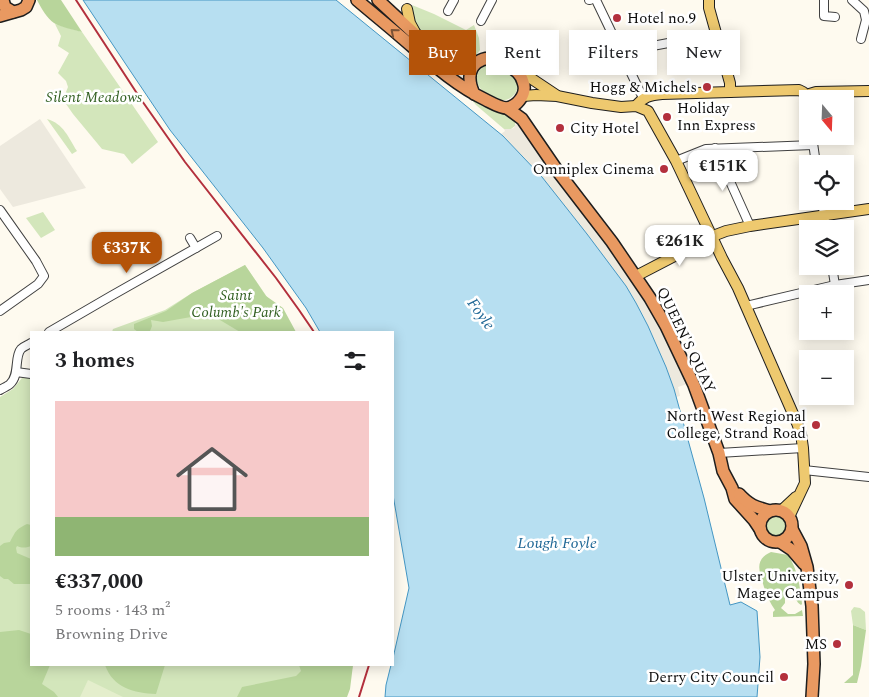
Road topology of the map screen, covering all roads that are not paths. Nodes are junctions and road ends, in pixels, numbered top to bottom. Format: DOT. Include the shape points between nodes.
graph roads {
  1 [pos="3,0"];
  2 [pos="29,0"];
  3 [pos="357,0"];
  4 [pos="378,0"];
  5 [pos="454,0"];
  6 [pos="492,0"];
  7 [pos="596,0"];
  8 [pos="709,0"];
  9 [pos="824,0"];
  10 [pos="852,0"];
  11 [pos="409,4"];
  12 [pos="0,5"];
  13 [pos="447,9"];
  14 [pos="866,10"];
  15 [pos="13,12"];
  16 [pos="0,16"];
  17 [pos="835,17"];
  18 [pos="481,22"];
  19 [pos="406,26"];
  20 [pos="410,30"];
  21 [pos="414,30"];
  22 [pos="611,30"];
  23 [pos="715,30"];
  24 [pos="861,39"];
  25 [pos="470,75"];
  26 [pos="519,75"];
  27 [pos="526,75"];
  28 [pos="632,75"];
  29 [pos="728,75"];
  30 [pos="799,90"];
  31 [pos="854,91"];
  32 [pos="869,91"];
  33 [pos="730,92"];
  34 [pos="474,94"];
  35 [pos="656,94"];
  36 [pos="557,96"];
  37 [pos="521,98"];
  38 [pos="643,98"];
  39 [pos="636,106"];
  40 [pos="507,108"];
  41 [pos="648,111"];
  42 [pos="522,119"];
  43 [pos="799,141"];
  44 [pos="715,148"];
  45 [pos="676,161"];
  46 [pos="869,209"];
  47 [pos="0,210"];
  48 [pos="823,210"];
  49 [pos="824,215"];
  50 [pos="825,220"];
  51 [pos="750,226"];
  52 [pos="217,236"];
  53 [pos="713,236"];
  54 [pos="190,238"];
  55 [pos="196,248"];
  56 [pos="834,275"];
  57 [pos="636,276"];
  58 [pos="869,280"];
  59 [pos="836,285"];
  60 [pos="799,294"];
  61 [pos="746,306"];
  62 [pos="0,311"];
  63 [pos="51,331"];
  64 [pos="30,344"];
  65 [pos="16,372"];
  66 [pos="30,374"];
  67 [pos="0,390"];
  68 [pos="803,448"];
  69 [pos="719,453"];
  70 [pos="804,470"];
  71 [pos="869,477"];
  72 [pos="732,488"];
  73 [pos="780,513"];
  74 [pos="760,529"];
  75 [pos="792,529"];
  76 [pos="780,542"];
  77 [pos="806,567"];
  78 [pos="812,697"];
  1 -- 12 [label="highway"];
  1 -- 15 [label="highway"];
  2 -- 15 [label="highway" via="24,9"];
  34 -- 3 [label="highway, one-way" via="444,74"];
  4 -- 19 [label="highway"];
  5 -- 13 [label="street"];
  6 -- 18 [label="street"];
  7 -- 22 [label="street"];
  8 -- 23 [label="main road"];
  9 -- 17 [label="street" via="824,16"];
  10 -- 14 [label="street"];
  11 -- 19 [label="main road"];
  11 -- 21 [label="main road" via="410,23"];
  14 -- 24 [label="street"];
  15 -- 16 [label="highway"];
  19 -- 20 [label="highway"];
  25 -- 34 [label="highway"];
  26 -- 37 [label="highway" via="524,82"];
  27 -- 36 [label="main road"];
  28 -- 38 [label="street"];
  29 -- 33 [label="main road"];
  30 -- 33 [label="main road"];
  31 -- 32 [label="main road"];
  33 -- 35 [label="main road"];
  34 -- 40 [label="highway"];
  35 -- 38 [label="main road"];
  35 -- 41 [label="main road"];
  36 -- 37 [label="main road"];
  36 -- 39 [label="main road" via="622,107"];
  37 -- 40 [label="highway"];
  37 -- 42 [label="highway, QUEEN'S QUAY"];
  38 -- 39 [label="main road"];
  39 -- 41 [label="main road"];
  40 -- 42 [label="highway, QUEEN'S QUAY"];
  41 -- 45 [label="main road"];
  42 -- 57 [label="highway, QUEEN'S QUAY"];
  43 -- 44 [label="street"];
  44 -- 45 [label="street" via="706,148"];
  44 -- 51 [label="street"];
  45 -- 53 [label="main road"];
  46 -- 49 [label="main road"];
  47 -- 62 [label="street" via="44,276 38,284"];
  48 -- 49 [label="street"];
  49 -- 50 [label="street"];
  49 -- 51 [label="main road"];
  51 -- 53 [label="main road"];
  52 -- 55 [label="street"];
  53 -- 57 [label="main road"];
  53 -- 61 [label="main road"];
  54 -- 55 [label="street"];
  55 -- 63 [label="street"];
  56 -- 59 [label="street"];
  57 -- 69 [label="highway, QUEEN'S QUAY" via="666,326 694,385"];
  58 -- 59 [label="street"];
  60 -- 61 [label="street"];
  61 -- 68 [label="main road" via="797,423"];
  64 -- 65 [label="street" via="18,353"];
  65 -- 66 [label="street"];
  65 -- 67 [label="street" via="10,384"];
  68 -- 69 [label="street"];
  68 -- 70 [label="main road"];
  69 -- 72 [label="highway, QUEEN'S QUAY" via="723,471"];
  70 -- 71 [label="street"];
  70 -- 73 [label="main road" via="802,492"];
  72 -- 73 [label="highway, QUEEN'S QUAY" via="753,506"];
  72 -- 74 [label="highway, QUEEN'S QUAY" via="735,499"];
  73 -- 74 [label="highway" via="765,514 761,518"];
  73 -- 75 [label="highway"];
  74 -- 76 [label="highway" via="766,540"];
  75 -- 76 [label="highway" via="788,538"];
  75 -- 77 [label="highway" via="801,546"];
  76 -- 77 [label="highway" via="792,550"];
  77 -- 78 [label="highway" via="812,606"];
}
